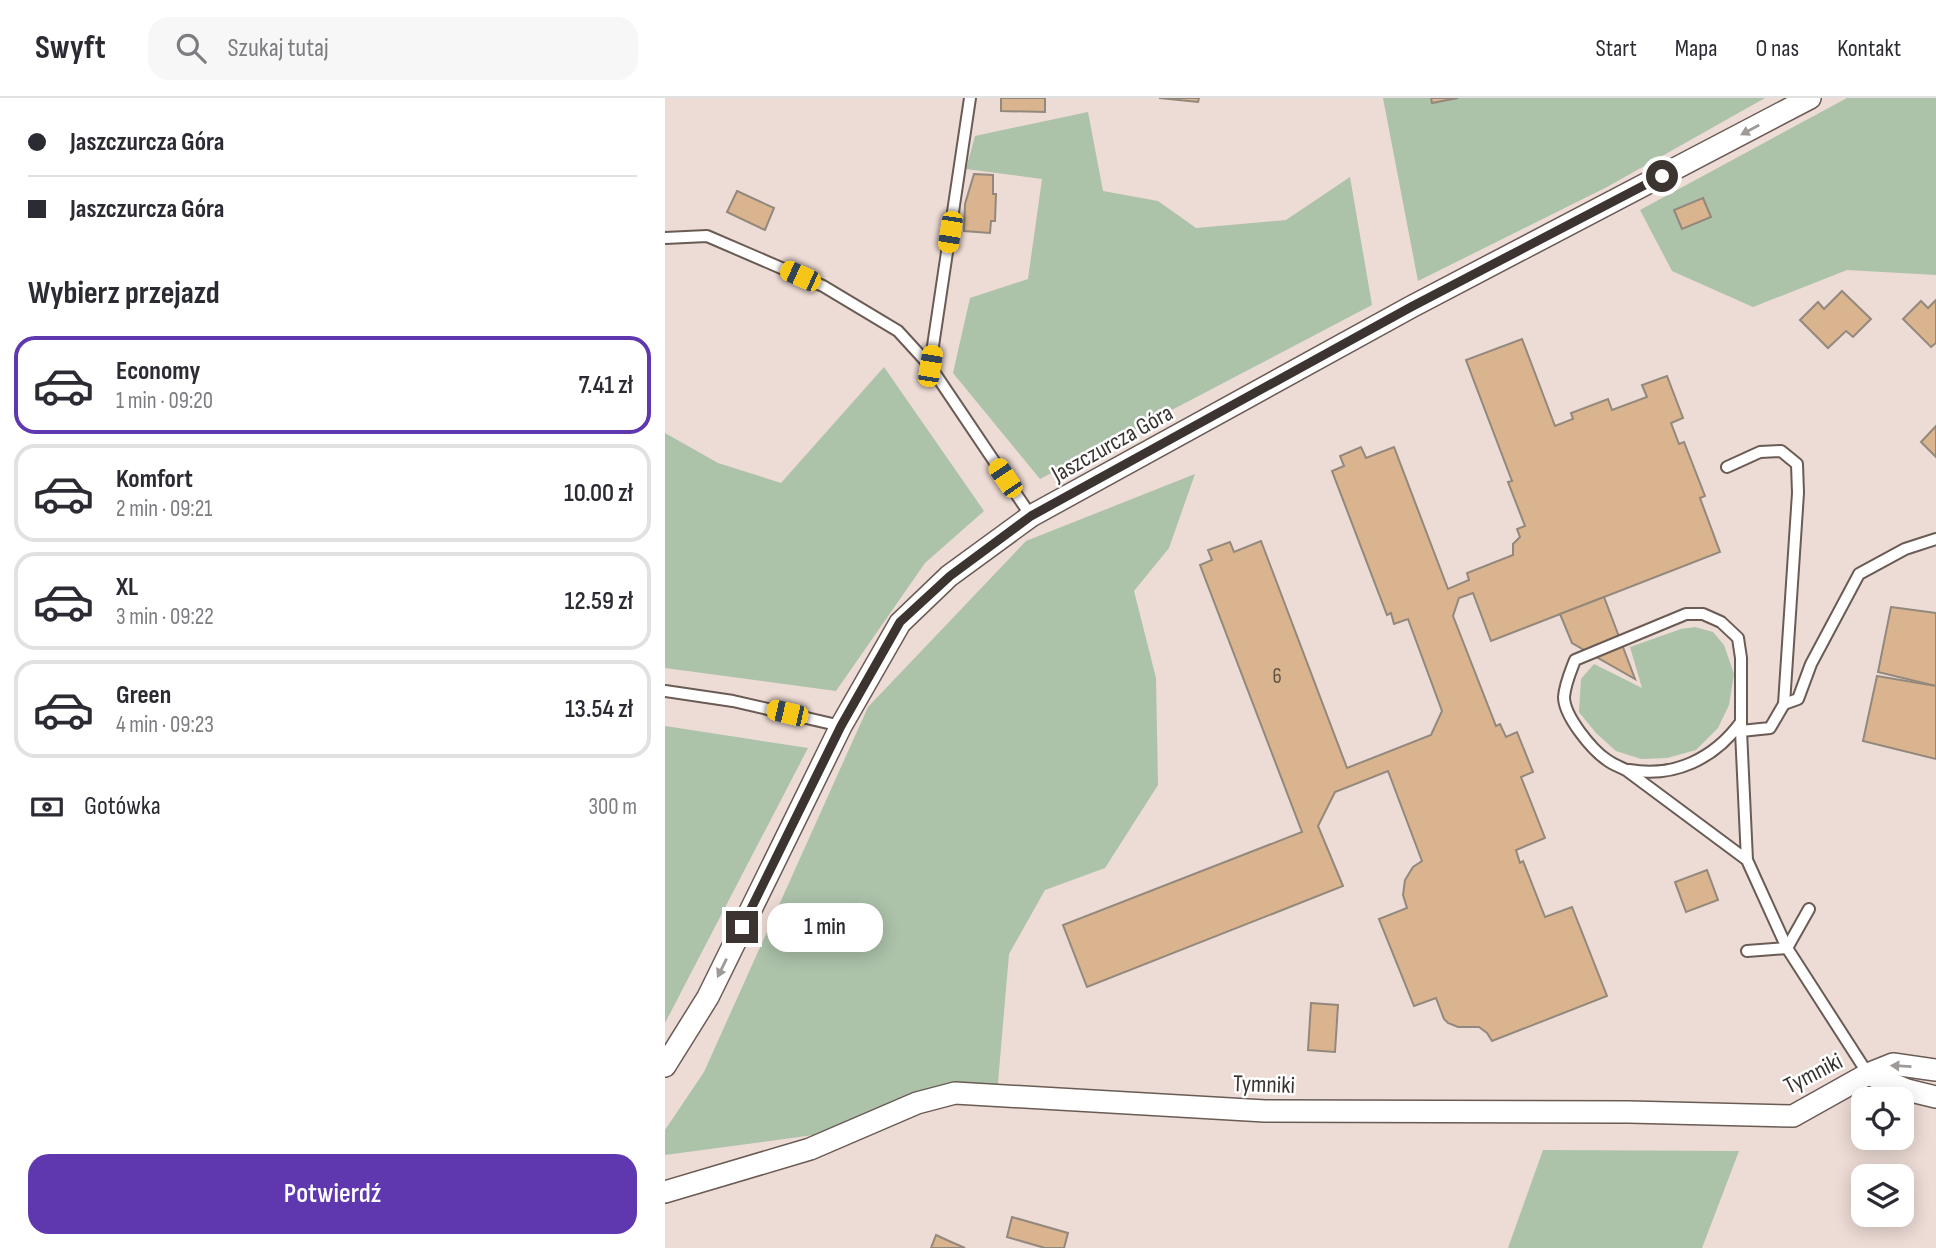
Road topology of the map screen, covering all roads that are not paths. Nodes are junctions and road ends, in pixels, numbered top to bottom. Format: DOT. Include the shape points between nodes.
graph roads {
  1 [pos="970,98"];
  2 [pos="1810,98"];
  3 [pos="665,238"];
  4 [pos="930,366"];
  5 [pos="1727,467"];
  6 [pos="1031,516"];
  7 [pos="1936,538"];
  8 [pos="665,691"];
  9 [pos="1784,704"];
  10 [pos="841,726"];
  11 [pos="1741,727"];
  12 [pos="1626,770"];
  13 [pos="1747,860"];
  14 [pos="1808,909"];
  15 [pos="1787,948"];
  16 [pos="1747,951"];
  17 [pos="665,1066"];
  18 [pos="1936,1070"];
  19 [pos="1868,1074"];
  20 [pos="1936,1097"];
  21 [pos="665,1192"];
  1 -- 4 [label="lane"];
  2 -- 6 [label="street, Jaszczurcza Góra, one-way" via="1411,307"];
  3 -- 4 [label="lane" via="707,236 823,286 898,331"];
  4 -- 6 [label="lane"];
  5 -- 9 [label="lane" via="1760,452 1781,451 1797,464"];
  6 -- 10 [label="street, Jaszczurcza Góra" via="950,576 900,622"];
  7 -- 9 [label="lane" via="1859,574 1811,664 1798,699"];
  8 -- 10 [label="lane"];
  9 -- 11 [label="lane" via="1770,728"];
  10 -- 17 [label="street, Jaszczurcza Góra, one-way" via="708,997"];
  11 -- 12 [label="lane" via="1703,760 1669,772"];
  11 -- 12 [label="lane" via="1738,638 1721,622 1703,614 1686,614 1575,660 1567,679 1564,701 1572,721 1606,760"];
  11 -- 13 [label="lane"];
  12 -- 13 [label="lane"];
  13 -- 15 [label="lane"];
  14 -- 15 [label="lane"];
  15 -- 16 [label="lane"];
  15 -- 19 [label="lane"];
  18 -- 19 [label="street, Tymniki, one-way" via="1893,1064"];
  19 -- 20 [label="street, Tymniki"];
  19 -- 21 [label="street, Tymniki" via="1793,1116 1265,1111 955,1093 917,1103 810,1149"];
}
